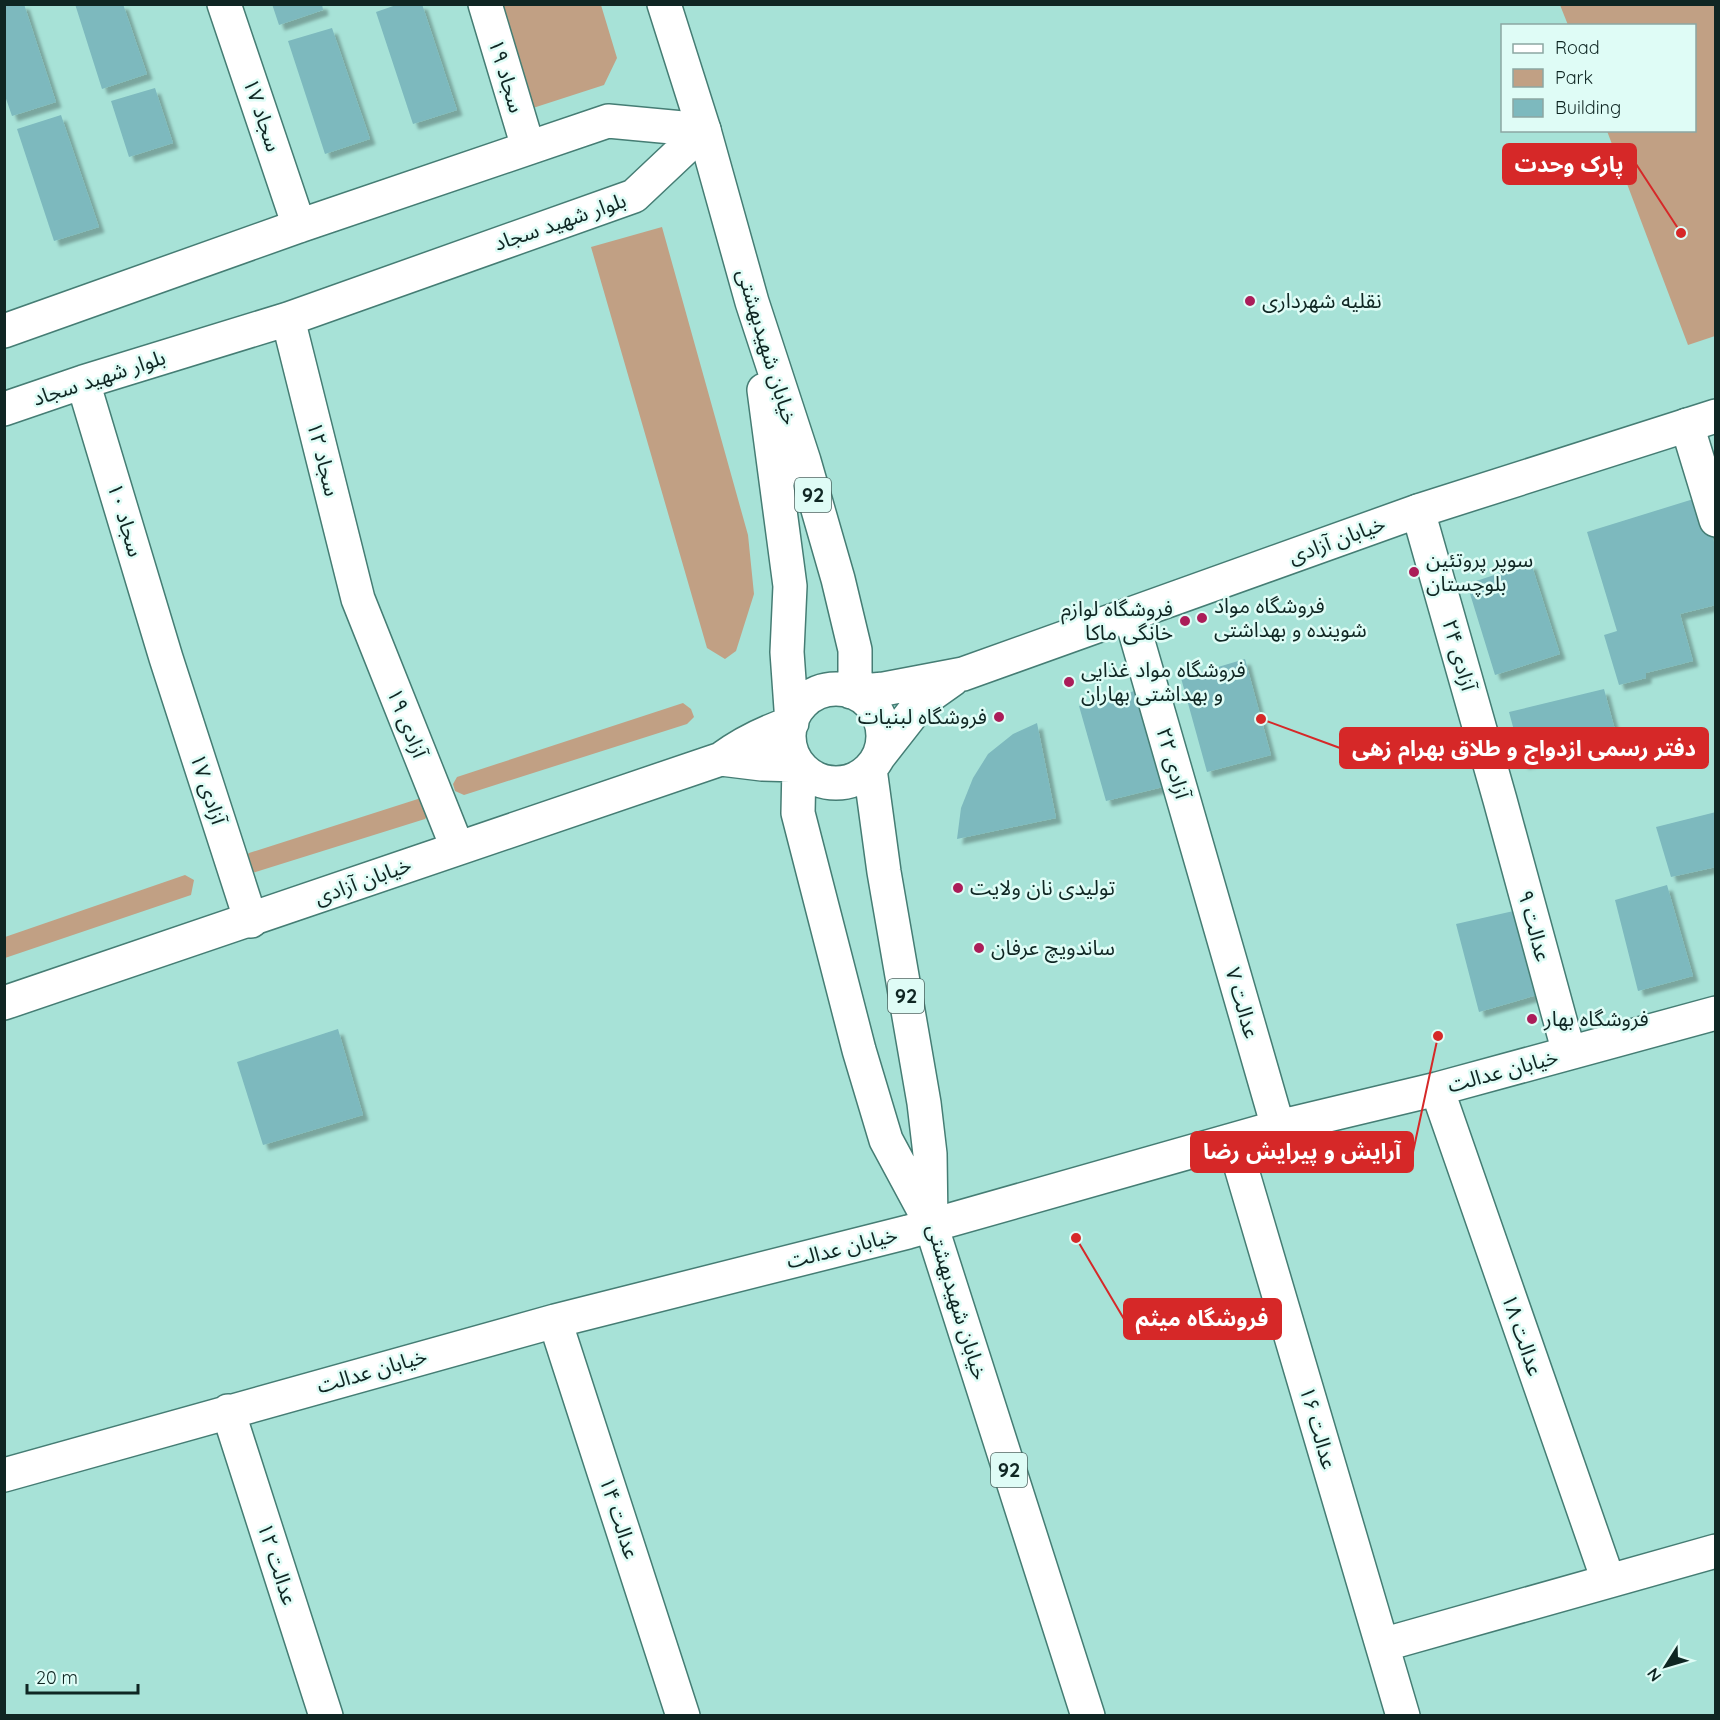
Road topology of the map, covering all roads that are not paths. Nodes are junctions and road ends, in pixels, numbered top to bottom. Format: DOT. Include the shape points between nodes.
graph roads {
  1 [pos="224,4"];
  2 [pos="485,4"];
  3 [pos="664,4"];
  4 [pos="704,130"];
  5 [pos="528,147"];
  6 [pos="300,226"];
  7 [pos="752,302"];
  8 [pos="288,319"];
  9 [pos="6,324"];
  10 [pos="83,382"];
  11 [pos="4,409"];
  12 [pos="1701,421"];
  13 [pos="1418,511"];
  14 [pos="1716,520"];
  15 [pos="358,599"];
  16 [pos="1130,614"];
  17 [pos="166,658"];
  18 [pos="963,674"];
  19 [pos="851,692"];
  20 [pos="792,723"];
  21 [pos="721,759"];
  22 [pos="874,763"];
  23 [pos="799,765"];
  24 [pos="1500,800"];
  25 [pos="457,847"];
  26 [pos="1206,878"];
  27 [pos="251,921"];
  28 [pos="4,1003"];
  29 [pos="1716,1013"];
  30 [pos="1569,1053"];
  31 [pos="1437,1089"];
  32 [pos="1278,1127"];
  33 [pos="1233,1140"];
  34 [pos="931,1225"];
  35 [pos="555,1321"];
  36 [pos="228,1412"];
  37 [pos="4,1475"];
  38 [pos="1716,1551"];
  39 [pos="1608,1580"];
  40 [pos="1382,1645"];
  41 [pos="326,1716"];
  42 [pos="683,1716"];
  43 [pos="1088,1716"];
  44 [pos="1403,1716"];
  1 -- 6 [label="street, سجاد ۱۷"];
  2 -- 5 [label="street, سجاد ۱۹"];
  3 -- 4 [label="street, خیابان شهیدبهشتی / 92"];
  4 -- 5 [label="street" via="608,121"];
  4 -- 7 [label="street, خیابان شهیدبهشتی / 92"];
  4 -- 8 [label="street, بلوار شهید سجاد" via="634,196"];
  5 -- 6 [label="street"];
  6 -- 9 [label="street"];
  7 -- 19 [label="street, خیابان شهیدبهشتی / 92" via="804,461 850,622 855,650"];
  7 -- 20 [label="street" via="790,586 787,652"];
  8 -- 10 [label="street, بلوار شهید سجاد"];
  8 -- 15 [label="street, سجاد ۱۲"];
  10 -- 11 [label="street, بلوار شهید سجاد"];
  10 -- 17 [label="street, سجاد ۱۰"];
  12 -- 13 [label="street, خیابان آزادی"];
  12 -- 14 [label="street"];
  13 -- 16 [label="street, خیابان آزادی"];
  13 -- 24 [label="street, آزادی ۲۴"];
  15 -- 25 [label="street, آزادی ۱۹"];
  16 -- 18 [label="street, خیابان آزادی"];
  16 -- 26 [label="street, آزادی ۲۲"];
  17 -- 27 [label="street, آزادی ۱۷"];
  18 -- 19 [label="street"];
  18 -- 22 [label="street" via="922,701"];
  19 -- 20 [label="street" via="822,692 808,699"];
  19 -- 22 [label="street" via="874,710 881,725 883,740"];
  20 -- 21 [label="street" via="760,734"];
  20 -- 23 [label="street" via="789,738"];
  21 -- 23 [label="street"];
  21 -- 25 [label="street, خیابان آزادی"];
  22 -- 23 [label="street" via="857,779 842,783 818,779"];
  22 -- 34 [label="street, خیابان شهیدبهشتی / 92" via="884,872 924,1103 930,1154"];
  23 -- 34 [label="street" via="798,813 859,1050 886,1140"];
  24 -- 30 [label="street, عدالت ۹"];
  25 -- 27 [label="street, خیابان آزادی"];
  26 -- 32 [label="street, عدالت ۷"];
  27 -- 28 [label="street, خیابان آزادی"];
  29 -- 30 [label="street, خیابان عدالت"];
  30 -- 31 [label="street, خیابان عدالت"];
  31 -- 32 [label="street, خیابان عدالت"];
  31 -- 39 [label="street, عدالت ۱۸"];
  32 -- 33 [label="street, خیابان عدالت"];
  33 -- 34 [label="street, خیابان عدالت"];
  33 -- 40 [label="street, عدالت ۱۶"];
  34 -- 35 [label="street, خیابان عدالت"];
  34 -- 43 [label="street, خیابان شهیدبهشتی / 92"];
  35 -- 36 [label="street, خیابان عدالت"];
  35 -- 42 [label="street, عدالت ۱۴"];
  36 -- 37 [label="street, خیابان عدالت"];
  36 -- 41 [label="street, عدالت ۱۲"];
  38 -- 39 [label="street"];
  39 -- 40 [label="street"];
  40 -- 44 [label="street, عدالت ۱۶"];
}
